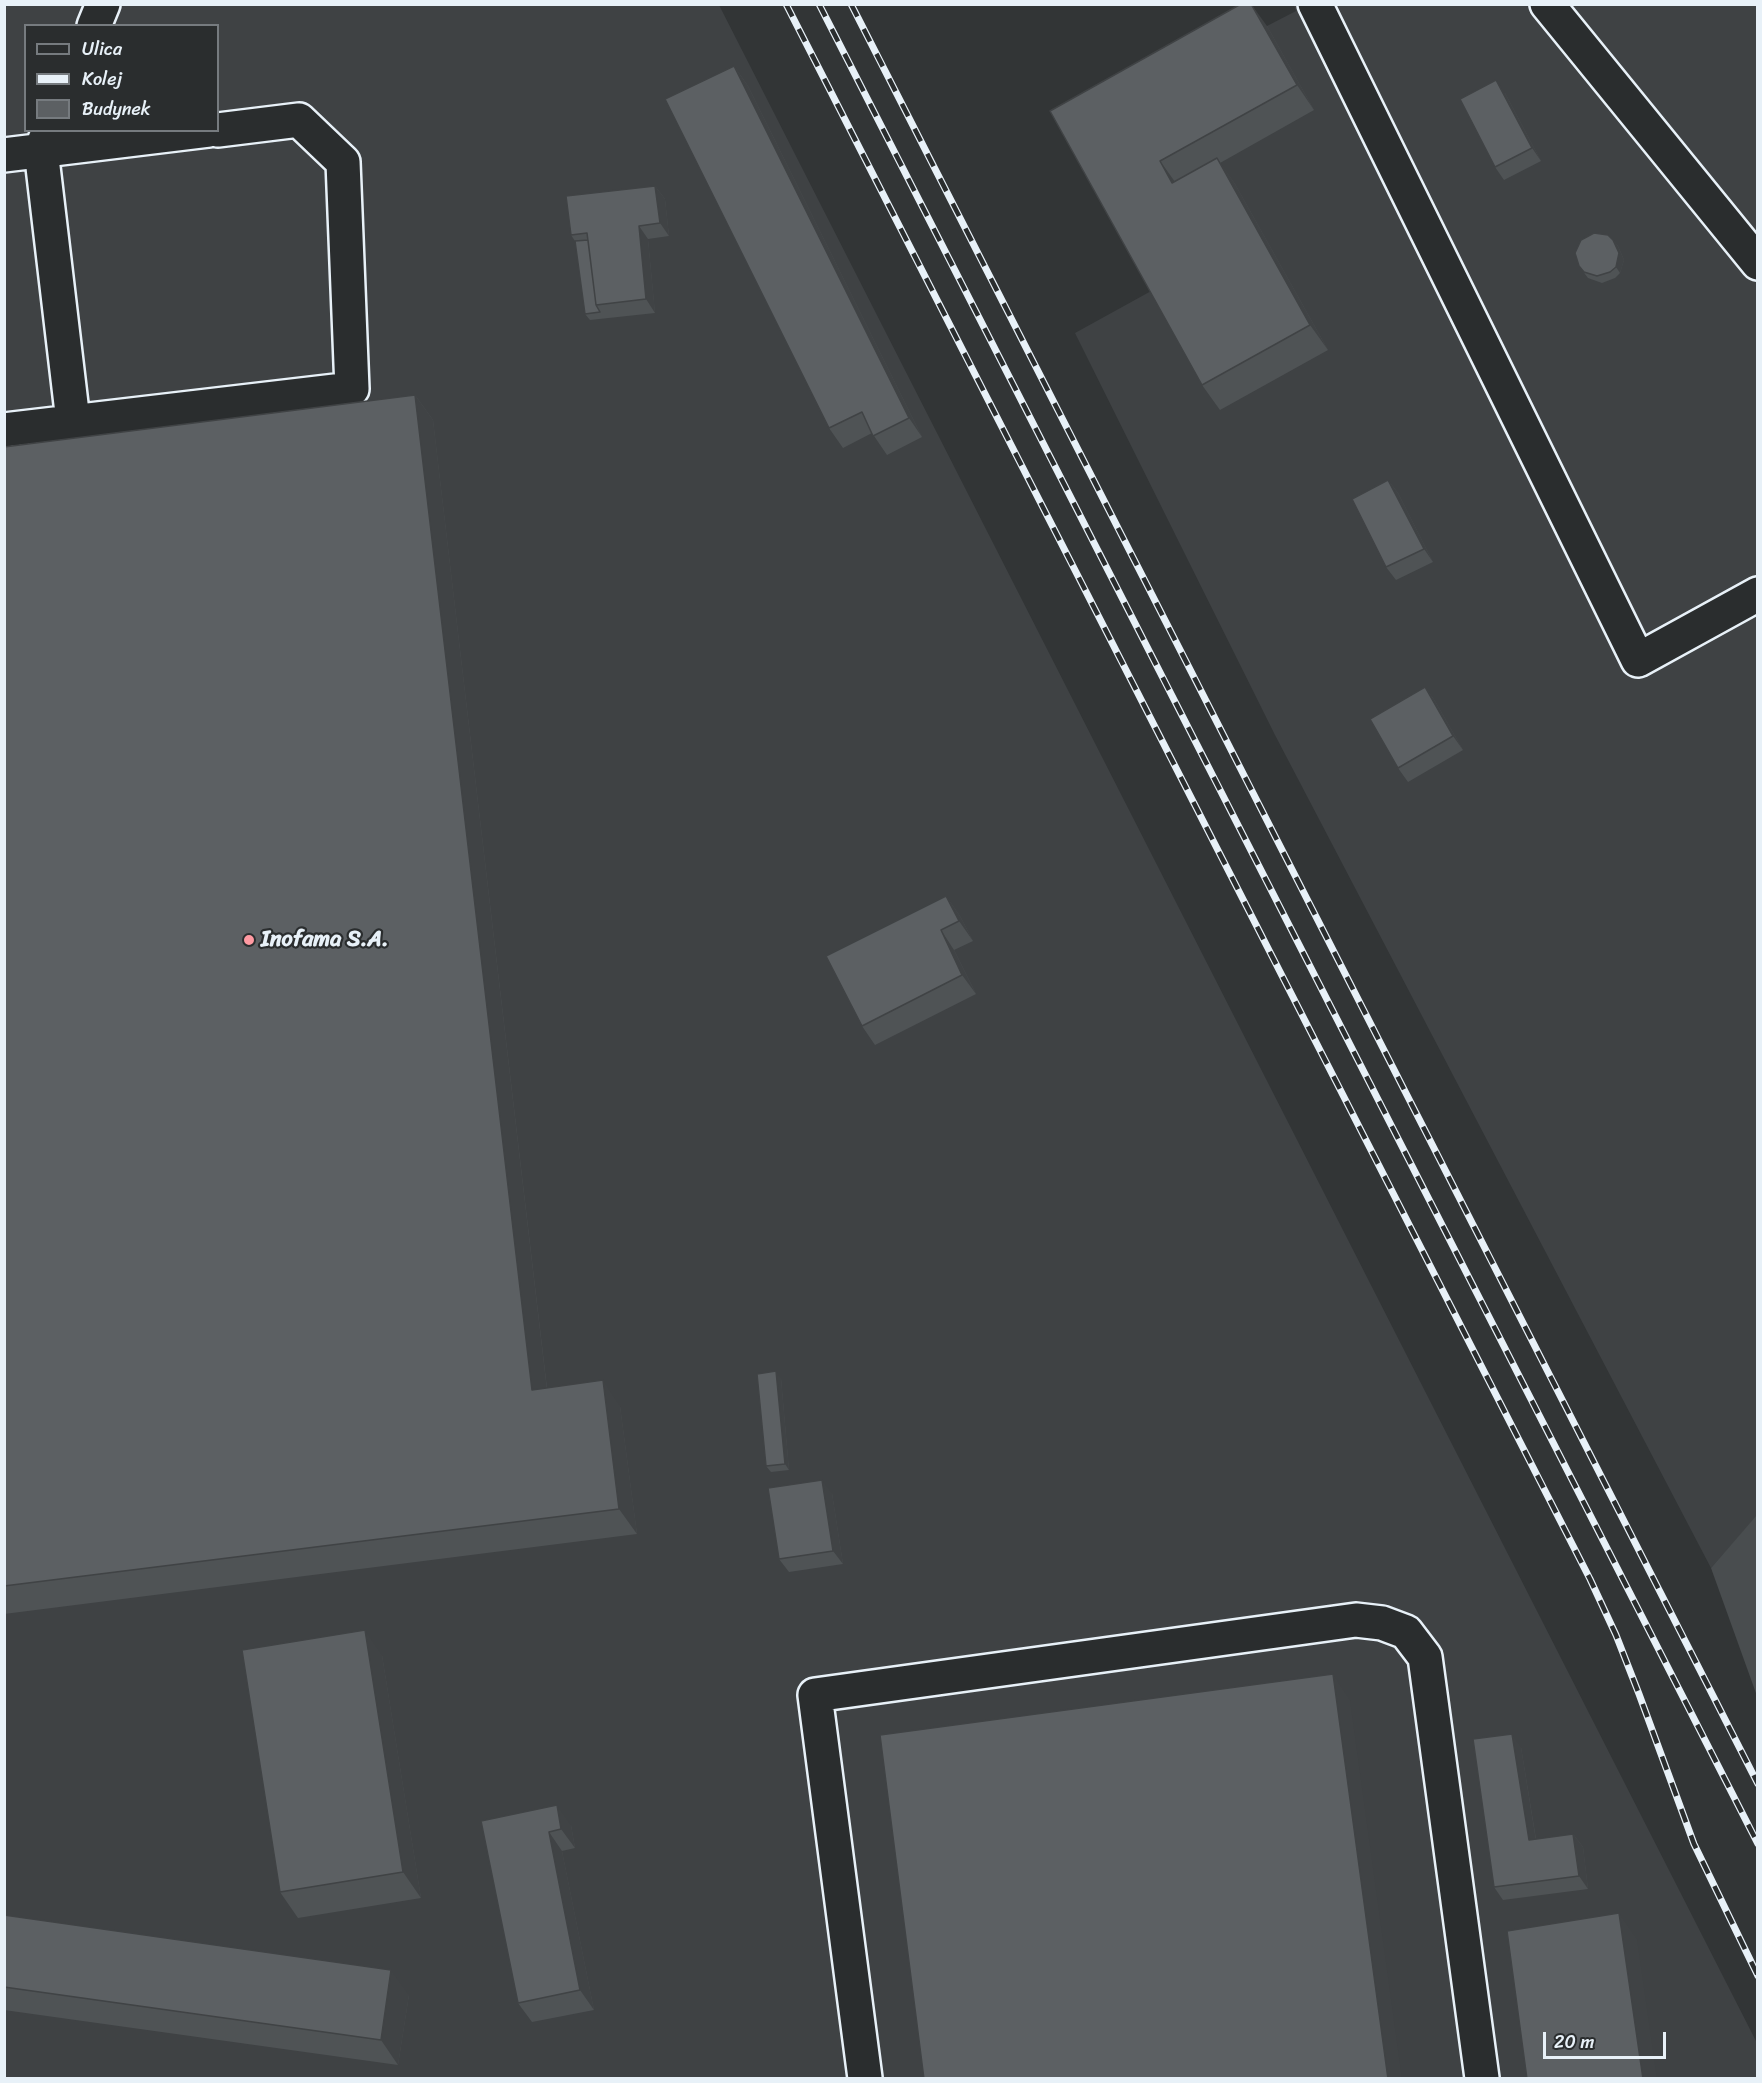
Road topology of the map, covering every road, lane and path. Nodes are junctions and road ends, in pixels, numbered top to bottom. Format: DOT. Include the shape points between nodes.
graph roads {
  1 [pos="103,4"];
  2 [pos="1315,4"];
  3 [pos="1547,4"];
  4 [pos="95,24"];
  5 [pos="219,129"];
  6 [pos="176,132"];
  7 [pos="45,140"];
  8 [pos="4,154"];
  9 [pos="1758,263"];
  10 [pos="73,422"];
  11 [pos="4,430"];
  12 [pos="1758,594"];
  13 [pos="865,2079"];
  14 [pos="1482,2079"];
  1 -- 4 [label="lane"];
  2 -- 12 [label="lane" via="1638,660"];
  3 -- 9 [label="lane"];
  5 -- 10 [label="lane" via="299,120 343,162 352,388"];
  6 -- 7 [label="lane"];
  7 -- 8 [label="lane"];
  7 -- 10 [label="lane"];
  10 -- 11 [label="lane"];
  13 -- 14 [label="lane" via="815,1695 1356,1620 1382,1623 1406,1632 1425,1657"];
}
